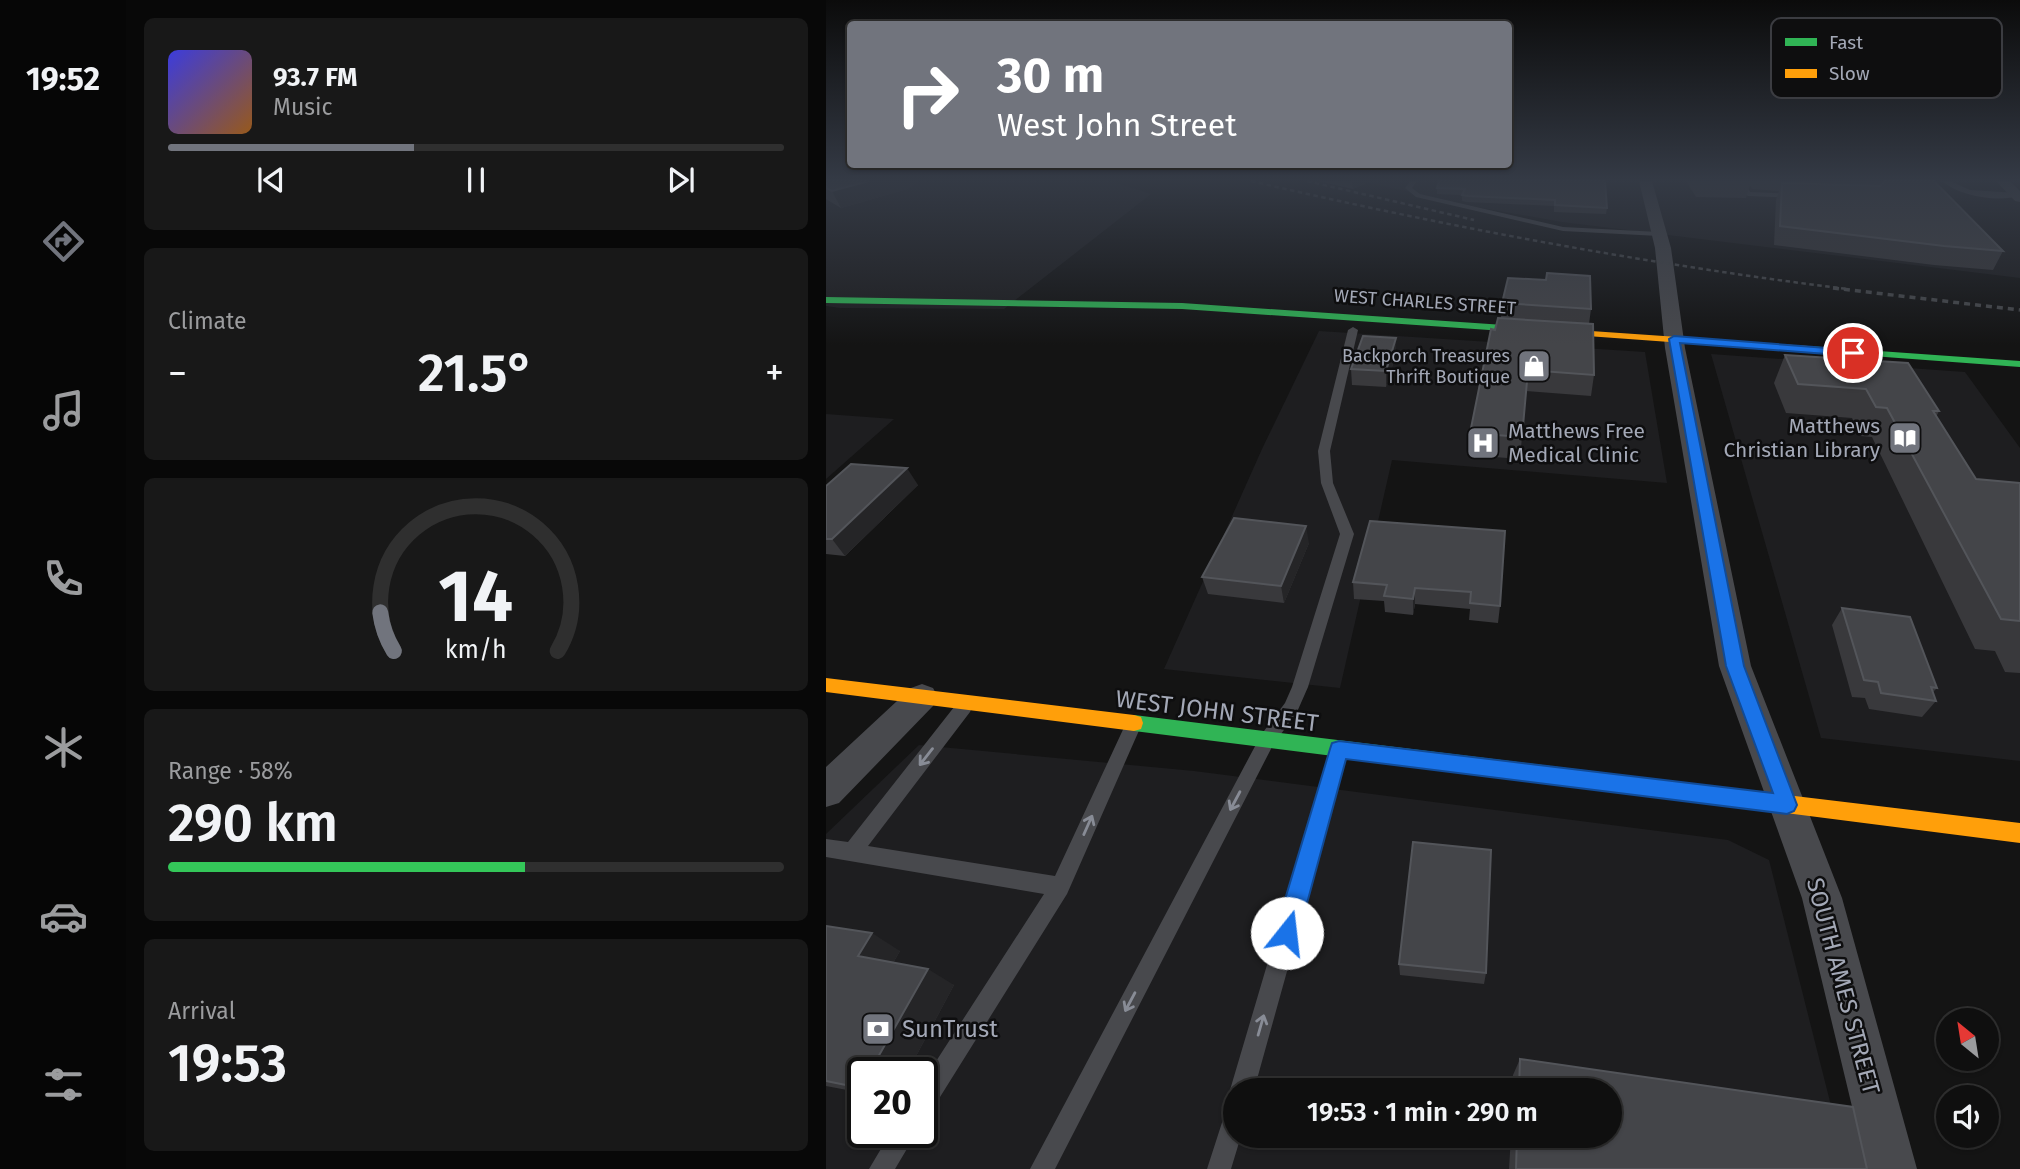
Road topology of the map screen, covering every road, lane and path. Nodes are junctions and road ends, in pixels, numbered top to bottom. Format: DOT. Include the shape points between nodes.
graph roads {
  1 [pos="1659,236"];
  2 [pos="826,300"];
  3 [pos="1353,330"];
  4 [pos="1674,339"];
  5 [pos="2020,364"];
  6 [pos="826,685"];
  7 [pos="922,697"];
  8 [pos="967,703"];
  9 [pos="1134,724"];
  10 [pos="1267,740"];
  11 [pos="1339,749"];
  12 [pos="826,791"];
  13 [pos="1787,805"];
  14 [pos="2020,833"];
  15 [pos="826,848"];
  16 [pos="852,852"];
  17 [pos="1060,887"];
  18 [pos="1245,1078"];
  19 [pos="938,1080"];
  20 [pos="895,1148"];
  21 [pos="1225,1148"];
  22 [pos="881,1169"];
  23 [pos="1042,1169"];
  24 [pos="1219,1169"];
  25 [pos="1892,1169"];
  1 -- 4 [label="street, SOUTH AMES STREET"];
  2 -- 4 [label="street, WEST CHARLES STREET" via="1182,306"];
  3 -- 10 [label="lane" via="1324,451 1324,467 1347,534 1300,687 1292,707"];
  4 -- 5 [label="street, WEST CHARLES STREET"];
  4 -- 13 [label="street, SOUTH AMES STREET" via="1735,666"];
  6 -- 7 [label="street, WEST JOHN STREET"];
  7 -- 8 [label="street, WEST JOHN STREET"];
  7 -- 12 [label="street"];
  8 -- 9 [label="street, WEST JOHN STREET"];
  8 -- 16 [label="lane, one-way"];
  9 -- 10 [label="street, WEST JOHN STREET"];
  17 -- 9 [label="lane, one-way"];
  10 -- 11 [label="street, WEST JOHN STREET"];
  10 -- 23 [label="lane, one-way"];
  11 -- 13 [label="street, WEST JOHN STREET"];
  18 -- 11 [label="lane, one-way"];
  13 -- 14 [label="street, WEST JOHN STREET"];
  13 -- 25 [label="street, SOUTH AMES STREET" via="1822,898"];
  15 -- 16 [label="lane"];
  16 -- 17 [label="lane"];
  17 -- 19 [label="lane"];
  20 -- 22 [label="lane"];
  21 -- 24 [label="lane"];
}
